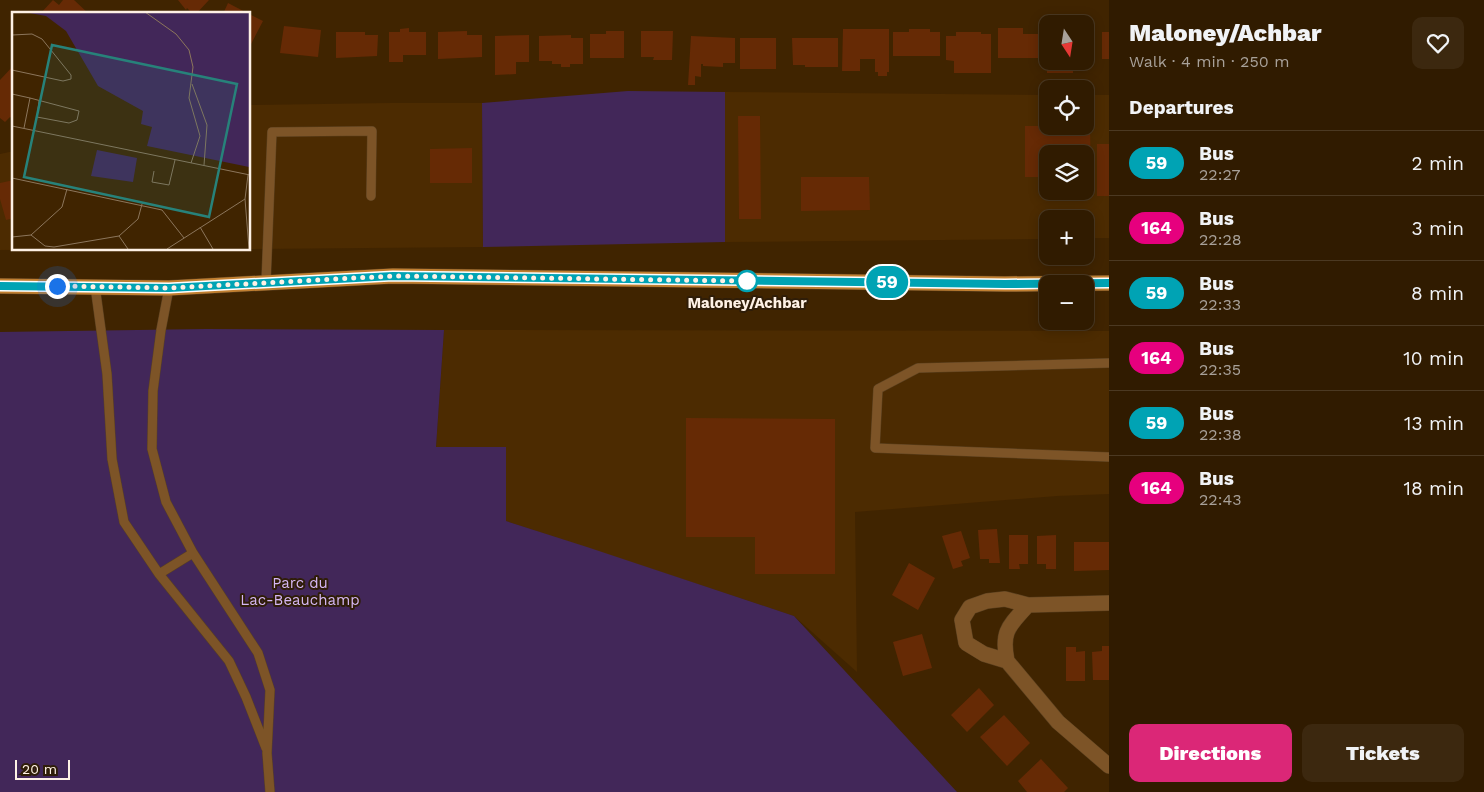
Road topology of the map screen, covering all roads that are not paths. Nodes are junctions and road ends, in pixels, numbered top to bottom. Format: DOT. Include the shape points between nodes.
graph roads {
  1 [pos="371,196"];
  2 [pos="266,282"];
  3 [pos="1109,283"];
  4 [pos="0,286"];
  5 [pos="95,286"];
  6 [pos="169,288"];
  7 [pos="1109,363"];
  8 [pos="1109,457"];
  9 [pos="193,552"];
  10 [pos="159,574"];
  11 [pos="1109,603"];
  12 [pos="1028,605"];
  13 [pos="1006,661"];
  14 [pos="267,753"];
  15 [pos="1109,766"];
  16 [pos="270,792"];
  1 -- 2 [label="lane" via="372,131 272,132"];
  2 -- 3 [label="main road" via="393,276"];
  2 -- 6 [label="main road"];
  4 -- 5 [label="main road"];
  5 -- 6 [label="main road"];
  5 -- 10 [label="lane" via="107,374 112,459 124,522"];
  6 -- 9 [label="lane" via="153,391 152,449 166,502"];
  7 -- 8 [label="lane" via="918,368 878,389 875,448"];
  9 -- 10 [label="lane"];
  9 -- 14 [label="lane" via="258,653 270,690"];
  10 -- 14 [label="lane" via="229,661"];
  11 -- 12 [label="street"];
  12 -- 13 [label="street" via="1009,626 1003,644"];
  12 -- 13 [label="street" via="1005,599 988,601 970,606 962,620 966,643 984,654"];
  13 -- 15 [label="street" via="1058,722"];
  14 -- 16 [label="lane"];
}
